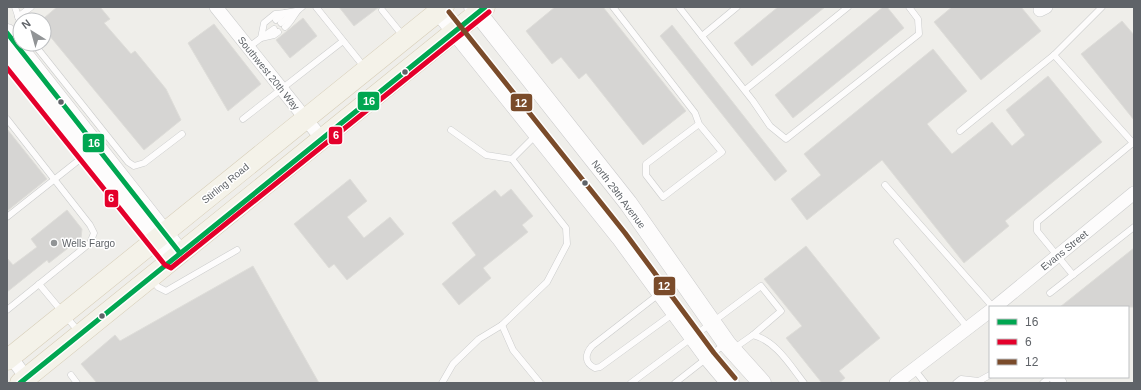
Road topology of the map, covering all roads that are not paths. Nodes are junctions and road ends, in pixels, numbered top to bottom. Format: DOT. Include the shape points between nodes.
graph roads {
  1 [pos="216,7"];
  2 [pos="302,7"];
  3 [pos="316,7"];
  4 [pos="613,7"];
  5 [pos="679,7"];
  6 [pos="737,7"];
  7 [pos="848,7"];
  8 [pos="908,7"];
  9 [pos="1102,7"];
  10 [pos="439,8"];
  11 [pos="478,9"];
  12 [pos="382,10"];
  13 [pos="296,11"];
  14 [pos="285,13"];
  15 [pos="273,29"];
  16 [pos="455,31"];
  17 [pos="7,33"];
  18 [pos="702,36"];
  19 [pos="261,38"];
  20 [pos="405,38"];
  21 [pos="343,41"];
  22 [pos="249,47"];
  23 [pos="39,52"];
  24 [pos="1054,55"];
  25 [pos="7,57"];
  26 [pos="366,69"];
  27 [pos="282,89"];
  28 [pos="745,90"];
  29 [pos="306,118"];
  30 [pos="7,119"];
  31 [pos="243,119"];
  32 [pos="699,124"];
  33 [pos="90,126"];
  34 [pos="451,130"];
  35 [pos="960,131"];
  36 [pos="182,134"];
  37 [pos="538,134"];
  38 [pos="322,139"];
  39 [pos="1134,143"];
  40 [pos="85,155"];
  41 [pos="512,159"];
  42 [pos="55,180"];
  43 [pos="885,185"];
  44 [pos="1134,193"];
  45 [pos="7,217"];
  46 [pos="1134,227"];
  47 [pos="159,237"];
  48 [pos="898,242"];
  49 [pos="237,250"];
  50 [pos="1057,255"];
  51 [pos="175,257"];
  52 [pos="1073,275"];
  53 [pos="150,278"];
  54 [pos="39,284"];
  55 [pos="660,293"];
  56 [pos="1050,293"];
  57 [pos="993,306"];
  58 [pos="995,306"];
  59 [pos="7,310"];
  60 [pos="675,312"];
  61 [pos="989,312"];
  62 [pos="64,314"];
  63 [pos="712,323"];
  64 [pos="502,325"];
  65 [pos="968,328"];
  66 [pos="80,334"];
  67 [pos="753,335"];
  68 [pos="693,337"];
  69 [pos="730,346"];
  70 [pos="708,358"];
  71 [pos="9,359"];
  72 [pos="914,369"];
  73 [pos="71,375"];
  74 [pos="989,376"];
  75 [pos="25,381"];
  76 [pos="77,383"];
  77 [pos="442,383"];
  78 [pos="540,383"];
  79 [pos="631,383"];
  80 [pos="675,383"];
  81 [pos="730,383"];
  82 [pos="762,383"];
  83 [pos="804,383"];
  84 [pos="896,383"];
  85 [pos="924,383"];
  86 [pos="956,383"];
  1 -- 22 [label="street, Southwest 20th Way"];
  2 -- 13 [label="lane"];
  3 -- 21 [label="lane"];
  4 -- 32 [label="lane" via="696,113"];
  5 -- 18 [label="lane"];
  6 -- 18 [label="lane"];
  7 -- 28 [label="lane"];
  8 -- 28 [label="lane" via="918,19 919,34 786,139 770,126"];
  9 -- 24 [label="lane"];
  10 -- 16 [label="street"];
  10 -- 20 [label="main road, Stirling Road"];
  11 -- 16 [label="main road"];
  11 -- 63 [label="street, North 29th Avenue" via="628,203"];
  12 -- 20 [label="lane"];
  13 -- 14 [label="lane"];
  13 -- 14 [label="lane" via="290,23 281,23"];
  14 -- 19 [label="lane" via="275,14 264,23"];
  15 -- 19 [label="lane"];
  16 -- 37 [label="street"];
  16 -- 38 [label="main road"];
  17 -- 33 [label="street"];
  18 -- 28 [label="lane"];
  19 -- 22 [label="lane"];
  20 -- 26 [label="main road, Stirling Road"];
  21 -- 26 [label="lane"];
  21 -- 27 [label="lane"];
  22 -- 27 [label="street, Southwest 20th Way"];
  23 -- 33 [label="lane"];
  24 -- 35 [label="lane"];
  24 -- 39 [label="lane"];
  25 -- 40 [label="street"];
  26 -- 29 [label="main road, Stirling Road"];
  27 -- 29 [label="street, Southwest 20th Way"];
  27 -- 31 [label="lane"];
  29 -- 38 [label="street, Southwest 20th Way"];
  29 -- 47 [label="main road, Stirling Road"];
  30 -- 42 [label="lane"];
  32 -- 32 [label="lane" via="646,164 646,175 663,197 722,152"];
  33 -- 36 [label="lane" via="134,166 144,163"];
  33 -- 47 [label="street"];
  34 -- 41 [label="lane" via="486,156"];
  37 -- 41 [label="lane"];
  37 -- 55 [label="street" via="620,237"];
  38 -- 51 [label="main road"];
  39 -- 50 [label="lane" via="1037,222 1038,231"];
  40 -- 42 [label="lane"];
  40 -- 47 [label="street"];
  41 -- 64 [label="lane" via="566,228 567,244 547,282"];
  42 -- 45 [label="lane"];
  42 -- 54 [label="lane" via="94,233 90,243"];
  43 -- 57 [label="lane"];
  44 -- 50 [label="street, Evans Street"];
  46 -- 52 [label="lane"];
  47 -- 51 [label="street"];
  47 -- 62 [label="main road, Stirling Road"];
  48 -- 65 [label="lane"];
  49 -- 53 [label="lane" via="166,291"];
  50 -- 52 [label="lane"];
  50 -- 58 [label="street, Evans Street"];
  51 -- 53 [label="main road"];
  52 -- 56 [label="lane"];
  53 -- 66 [label="main road"];
  54 -- 59 [label="lane"];
  54 -- 62 [label="lane"];
  55 -- 60 [label="street"];
  55 -- 60 [label="lane" via="592,346 586,357 587,362 595,368 600,367"];
  60 -- 68 [label="street"];
  61 -- 65 [label="street"];
  62 -- 66 [label="lane"];
  62 -- 71 [label="main road, Stirling Road"];
  63 -- 67 [label="lane" via="761,286 781,312"];
  63 -- 68 [label="lane"];
  63 -- 69 [label="street, North 29th Avenue"];
  64 -- 77 [label="lane" via="479,339 458,359"];
  64 -- 78 [label="lane" via="513,350"];
  65 -- 72 [label="street"];
  66 -- 75 [label="main road"];
  67 -- 69 [label="lane"];
  67 -- 83 [label="lane" via="772,344"];
  68 -- 70 [label="street"];
  68 -- 79 [label="lane"];
  69 -- 70 [label="lane"];
  69 -- 82 [label="street, North 29th Avenue"];
  70 -- 80 [label="lane"];
  70 -- 81 [label="street"];
  71 -- 75 [label="street"];
  72 -- 84 [label="street"];
  72 -- 85 [label="lane"];
  73 -- 76 [label="lane"];
  74 -- 86 [label="lane" via="979,381 961,379"];
}
